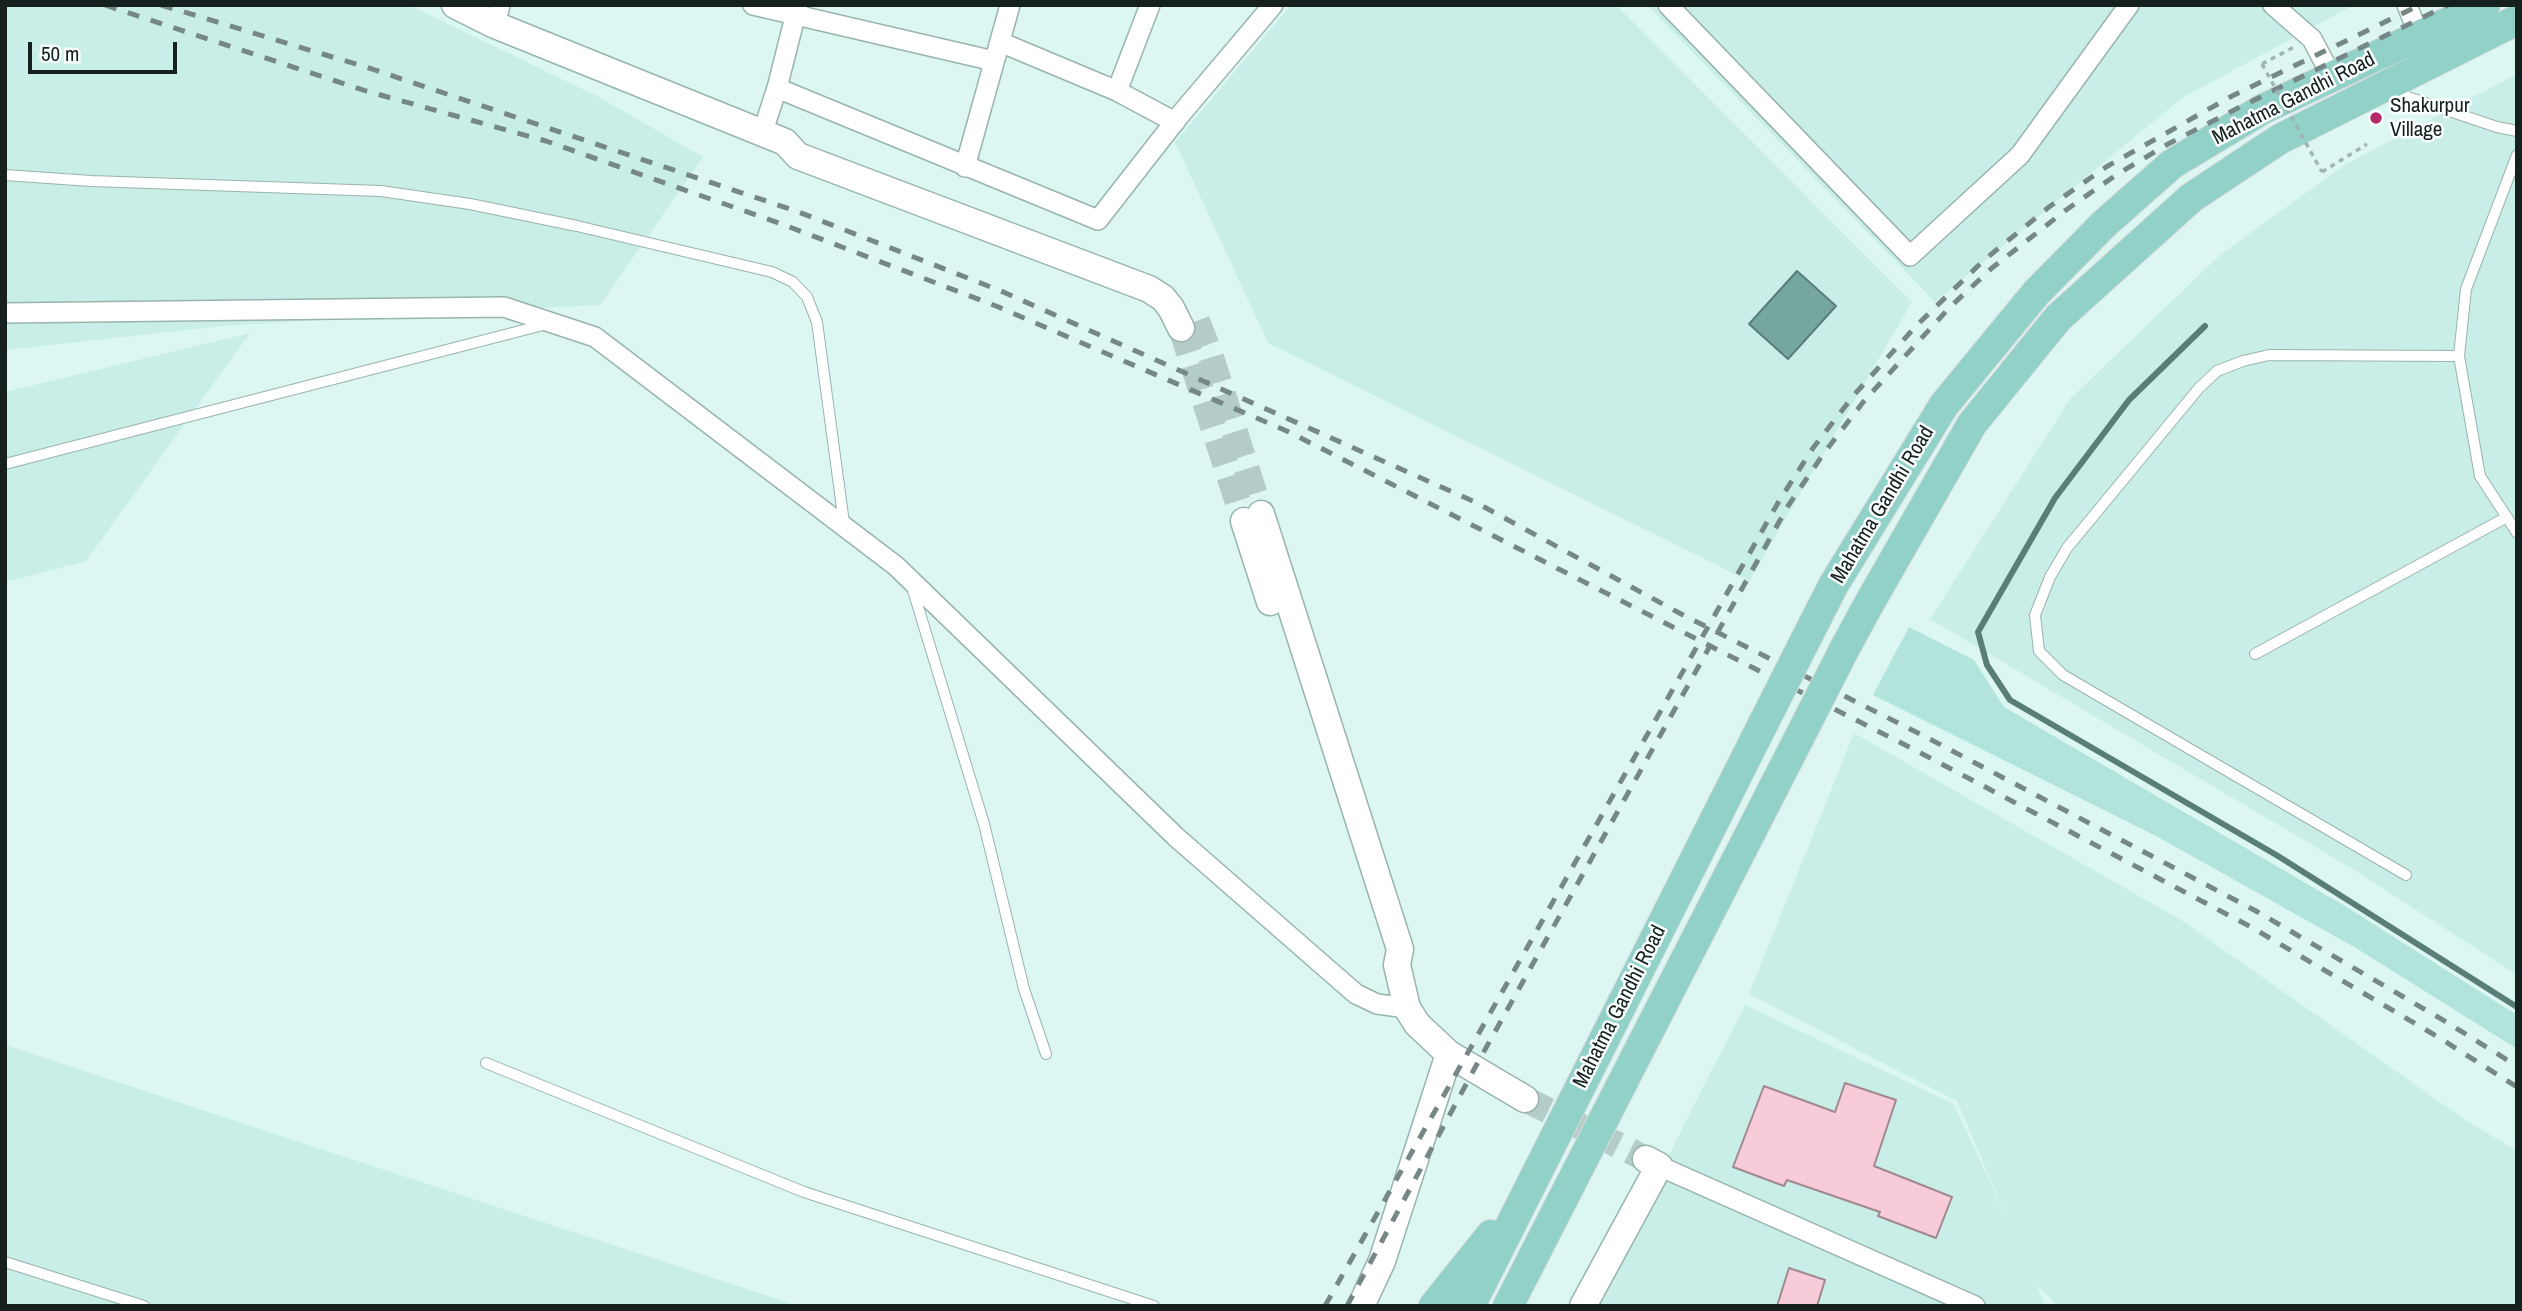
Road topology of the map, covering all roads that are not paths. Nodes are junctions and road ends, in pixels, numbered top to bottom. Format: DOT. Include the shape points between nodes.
graph roads {
  1 [pos="456,5"];
  2 [pos="753,5"];
  3 [pos="1010,5"];
  4 [pos="1150,5"];
  5 [pos="1273,5"];
  6 [pos="1668,5"];
  7 [pos="2129,5"];
  8 [pos="2273,5"];
  9 [pos="2407,5"];
  10 [pos="2485,5"];
  11 [pos="797,9"];
  12 [pos="497,15"];
  13 [pos="2517,20"];
  14 [pos="2465,23"];
  15 [pos="2517,32"];
  16 [pos="2419,36"];
  17 [pos="997,51"];
  18 [pos="2332,77"];
  19 [pos="777,88"];
  20 [pos="2381,88"];
  21 [pos="1117,91"];
  22 [pos="1175,122"];
  23 [pos="2517,131"];
  24 [pos="774,138"];
  25 [pos="2517,155"];
  26 [pos="965,167"];
  27 [pos="5,175"];
  28 [pos="5,313"];
  29 [pos="551,323"];
  30 [pos="1189,324"];
  31 [pos="2459,356"];
  32 [pos="5,464"];
  33 [pos="2507,517"];
  34 [pos="1252,518"];
  35 [pos="844,527"];
  36 [pos="2517,533"];
  37 [pos="910,580"];
  38 [pos="2255,654"];
  39 [pos="2406,875"];
  40 [pos="1407,1008"];
  41 [pos="1046,1054"];
  42 [pos="1449,1054"];
  43 [pos="486,1063"];
  44 [pos="1525,1099"];
  45 [pos="1652,1162"];
  46 [pos="1529,1187"];
  47 [pos="1562,1200"];
  48 [pos="5,1262"];
  49 [pos="144,1306"];
  50 [pos="1154,1306"];
  51 [pos="1361,1306"];
  52 [pos="1434,1306"];
  53 [pos="1469,1306"];
  54 [pos="1508,1306"];
  55 [pos="1530,1306"];
  56 [pos="1583,1306"];
  57 [pos="1975,1306"];
  1 -- 12 [label="street"];
  2 -- 11 [label="street"];
  3 -- 17 [label="street"];
  4 -- 21 [label="street"];
  5 -- 22 [label="street"];
  6 -- 7 [label="street" via="1910,256 2020,155"];
  8 -- 18 [label="street" via="2312,39"];
  9 -- 16 [label="street"];
  10 -- 14 [label="main road"];
  11 -- 17 [label="street"];
  11 -- 19 [label="street"];
  12 -- 24 [label="street"];
  13 -- 14 [label="main road"];
  14 -- 15 [label="street"];
  14 -- 16 [label="main road, Mahatma Gandhi Road"];
  14 -- 20 [label="main road, Mahatma Gandhi Road"];
  16 -- 18 [label="main road, Mahatma Gandhi Road"];
  17 -- 21 [label="street"];
  17 -- 26 [label="street"];
  18 -- 46 [label="main road, Mahatma Gandhi Road, bridge" via="2263,109 2172,164 2036,293 1944,405 1834,584"];
  19 -- 24 [label="street"];
  19 -- 26 [label="street"];
  20 -- 23 [label="lane"];
  20 -- 47 [label="main road, Mahatma Gandhi Road, bridge" via="2280,139 2191,198 2058,318 1972,424 1846,646"];
  21 -- 22 [label="street"];
  22 -- 26 [label="street" via="1098,220"];
  24 -- 30 [label="street" via="798,156 1149,289"];
  25 -- 31 [label="lane" via="2466,289"];
  27 -- 35 [label="lane" via="381,191 470,204 772,272 793,282 807,297 817,321"];
  28 -- 29 [label="street" via="504,307"];
  29 -- 32 [label="lane"];
  29 -- 35 [label="street" via="595,337"];
  31 -- 33 [label="lane" via="2480,476"];
  31 -- 39 [label="lane" via="2269,355 2217,371 2067,548 2035,615 2039,651 2063,675"];
  33 -- 36 [label="lane"];
  33 -- 38 [label="lane"];
  34 -- 40 [label="street" via="1383,955 1397,965"];
  35 -- 37 [label="street"];
  37 -- 40 [label="street" via="1176,836 1356,994 1377,1004"];
  37 -- 41 [label="lane" via="984,824 1024,989"];
  40 -- 42 [label="street"];
  42 -- 44 [label="street"];
  42 -- 51 [label="street" via="1382,1261"];
  43 -- 50 [label="lane" via="804,1192"];
  45 -- 56 [label="street"];
  45 -- 57 [label="street"];
  46 -- 52 [label="main road"];
  46 -- 53 [label="main road"];
  47 -- 54 [label="main road"];
  47 -- 55 [label="main road"];
  48 -- 49 [label="lane"];
}
